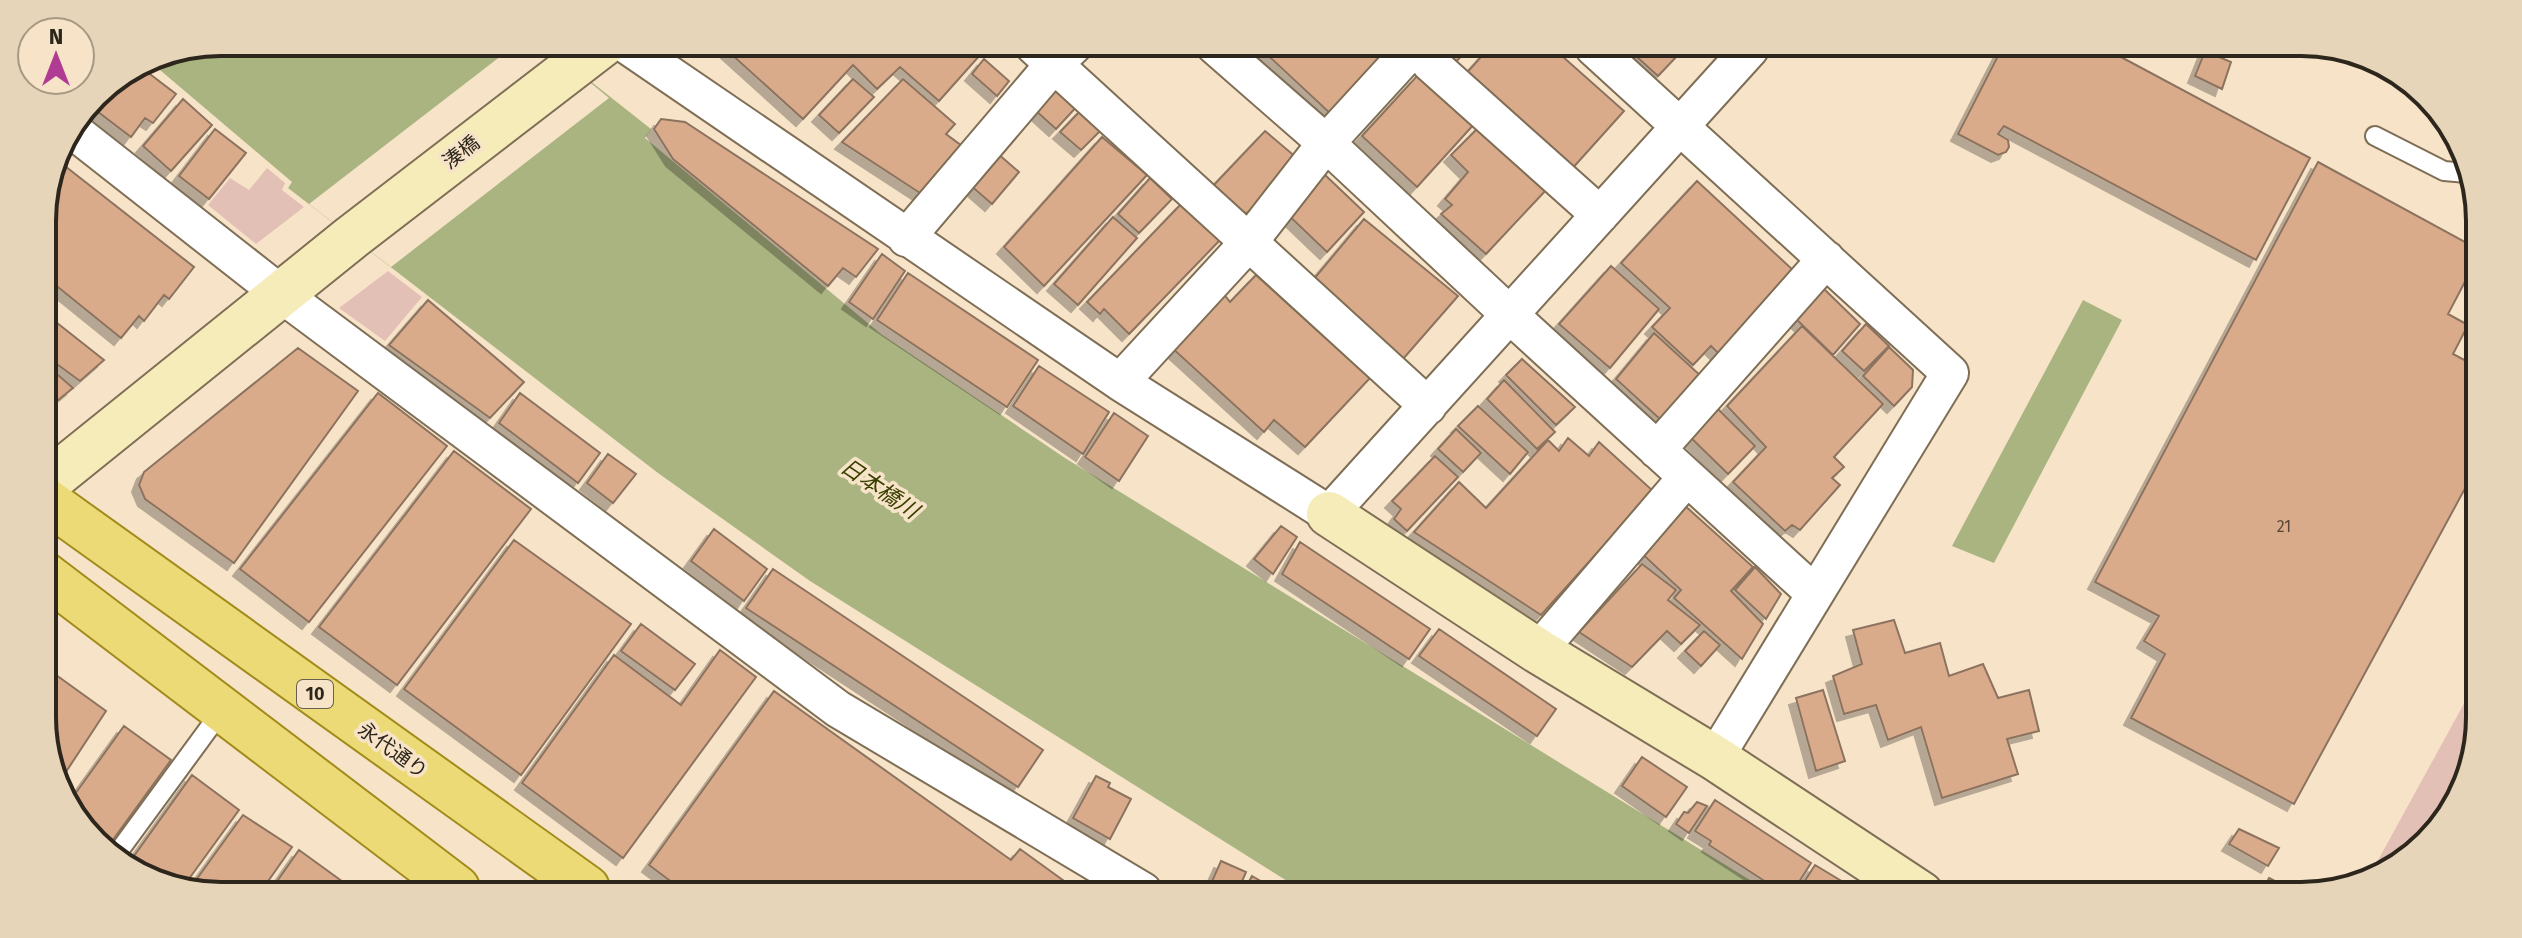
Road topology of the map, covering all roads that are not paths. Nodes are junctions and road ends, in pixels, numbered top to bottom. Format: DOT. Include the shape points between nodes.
graph roads {
  1 [pos="585,56"];
  2 [pos="642,56"];
  3 [pos="1051,56"];
  4 [pos="1058,56"];
  5 [pos="1226,56"];
  6 [pos="1408,56"];
  7 [pos="1424,56"];
  8 [pos="1603,56"];
  9 [pos="1744,56"];
  10 [pos="1680,126"];
  11 [pos="80,136"];
  12 [pos="2375,136"];
  13 [pos="1326,143"];
  14 [pos="2458,172"];
  15 [pos="1600,215"];
  16 [pos="906,238"];
  17 [pos="1249,242"];
  18 [pos="1826,259"];
  19 [pos="281,294"];
  20 [pos="1510,315"];
  21 [pos="1120,382"];
  22 [pos="1428,406"];
  23 [pos="1657,450"];
  24 [pos="56,475"];
  25 [pos="1687,477"];
  26 [pos="56,508"];
  27 [pos="1329,514"];
  28 [pos="56,583"];
  29 [pos="1814,593"];
  30 [pos="1538,651"];
  31 [pos="223,708"];
  32 [pos="1715,758"];
  33 [pos="121,848"];
  34 [pos="449,882"];
  35 [pos="579,882"];
  36 [pos="1128,882"];
  37 [pos="1903,882"];
  1 -- 19 [label="street, 湊橋"];
  2 -- 16 [label="street"];
  3 -- 16 [label="street"];
  4 -- 17 [label="street"];
  5 -- 13 [label="street"];
  6 -- 13 [label="street"];
  7 -- 15 [label="street"];
  8 -- 10 [label="street"];
  9 -- 10 [label="street"];
  10 -- 15 [label="street"];
  10 -- 18 [label="street"];
  11 -- 19 [label="street"];
  12 -- 14 [label="lane" via="2444,171"];
  13 -- 17 [label="street"];
  13 -- 20 [label="street"];
  15 -- 20 [label="street"];
  16 -- 21 [label="street"];
  17 -- 21 [label="street"];
  17 -- 22 [label="street"];
  18 -- 23 [label="street"];
  18 -- 29 [label="street" via="1950,373"];
  19 -- 24 [label="street, 湊橋"];
  19 -- 36 [label="street" via="838,709"];
  20 -- 22 [label="street"];
  20 -- 23 [label="street"];
  21 -- 27 [label="street"];
  22 -- 27 [label="street"];
  23 -- 25 [label="street"];
  25 -- 29 [label="street"];
  25 -- 30 [label="street"];
  26 -- 35 [label="main road, 永代通り / 10"];
  27 -- 30 [label="street"];
  28 -- 31 [label="main road"];
  29 -- 32 [label="street"];
  30 -- 32 [label="street"];
  31 -- 33 [label="lane"];
  31 -- 34 [label="main road"];
  32 -- 37 [label="street"];
}
